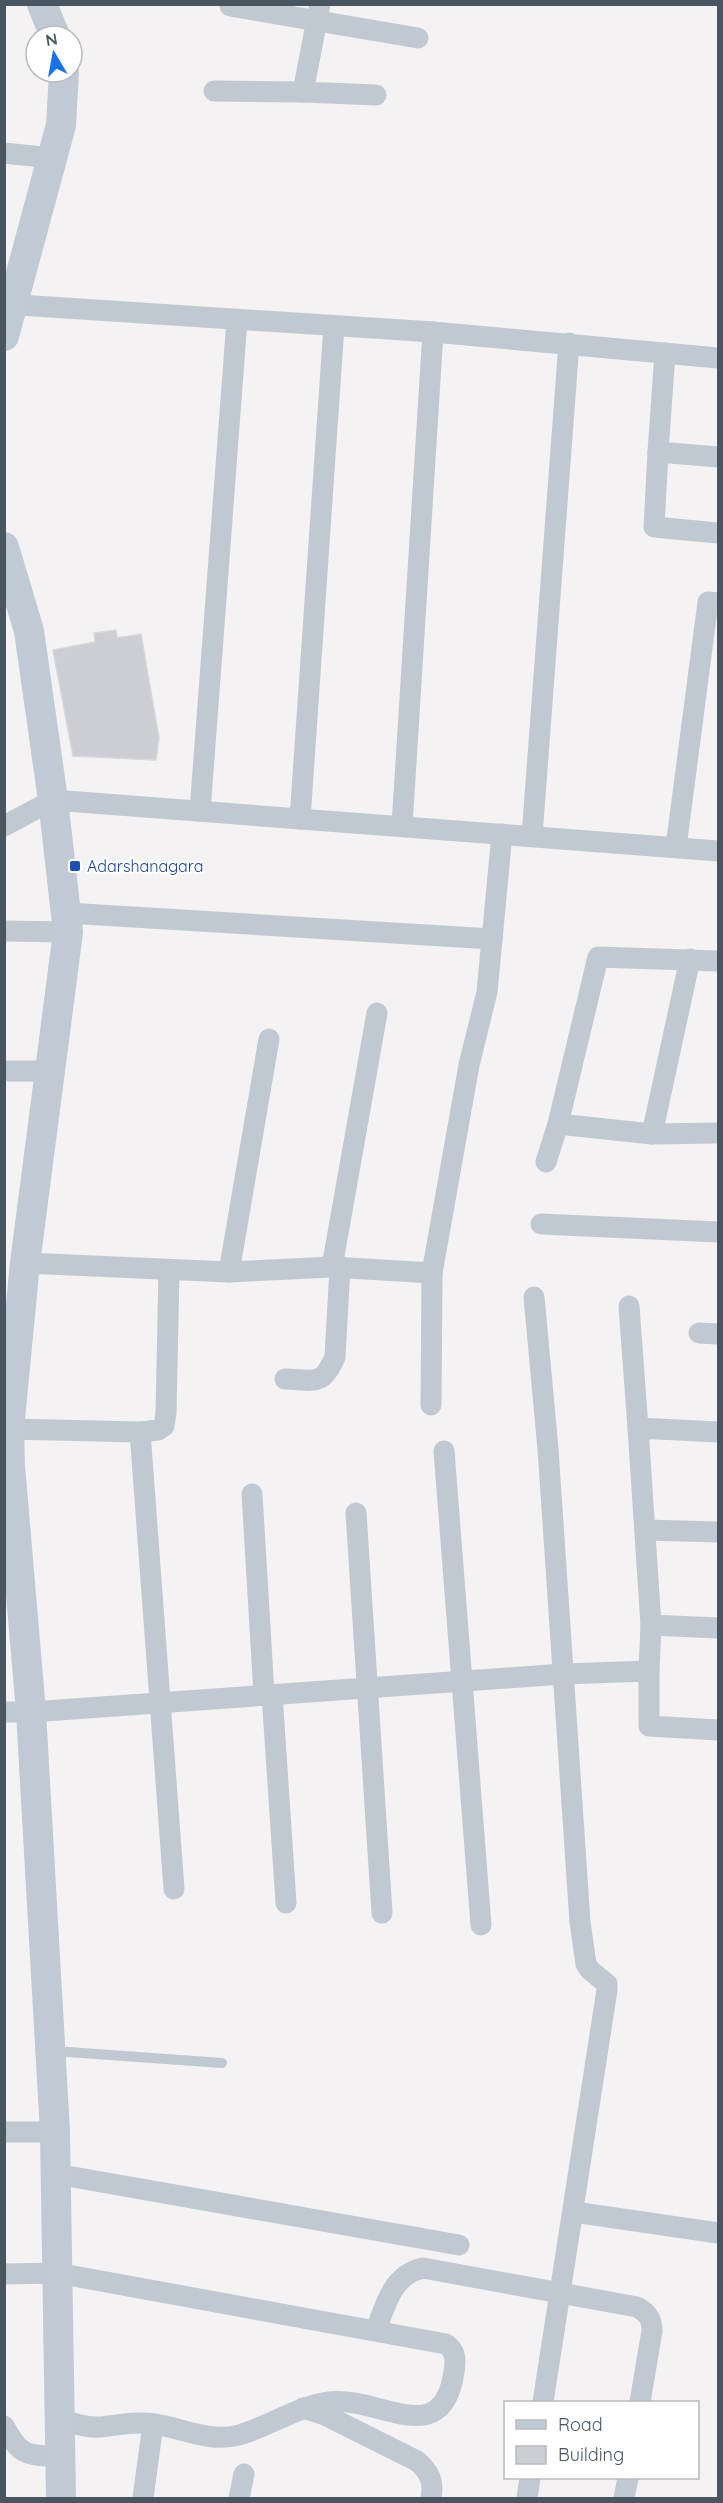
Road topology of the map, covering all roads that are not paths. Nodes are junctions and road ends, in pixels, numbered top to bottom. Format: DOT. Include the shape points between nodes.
graph roads {
  1 [pos="42,4"];
  2 [pos="230,6"];
  3 [pos="318,13"];
  4 [pos="50,24"];
  5 [pos="418,38"];
  6 [pos="63,84"];
  7 [pos="213,91"];
  8 [pos="303,92"];
  9 [pos="376,95"];
  10 [pos="4,153"];
  11 [pos="52,158"];
  12 [pos="9,305"];
  13 [pos="237,320"];
  14 [pos="334,326"];
  15 [pos="433,332"];
  16 [pos="4,336"];
  17 [pos="569,343"];
  18 [pos="665,353"];
  19 [pos="718,358"];
  20 [pos="658,452"];
  21 [pos="718,457"];
  22 [pos="718,533"];
  23 [pos="4,547"];
  24 [pos="718,603"];
  25 [pos="53,800"];
  26 [pos="200,811"];
  27 [pos="300,819"];
  28 [pos="4,826"];
  29 [pos="402,826"];
  30 [pos="502,834"];
  31 [pos="532,836"];
  32 [pos="676,847"];
  33 [pos="718,851"];
  34 [pos="67,922"];
  35 [pos="4,931"];
  36 [pos="492,939"];
  37 [pos="690,959"];
  38 [pos="718,962"];
  39 [pos="377,1013"];
  40 [pos="269,1039"];
  41 [pos="4,1071"];
  42 [pos="50,1071"];
  43 [pos="558,1124"];
  44 [pos="718,1133"];
  45 [pos="652,1134"];
  46 [pos="546,1162"];
  47 [pos="541,1224"];
  48 [pos="718,1232"];
  49 [pos="25,1263"];
  50 [pos="336,1267"];
  51 [pos="170,1270"];
  52 [pos="229,1272"];
  53 [pos="432,1273"];
  54 [pos="534,1297"];
  55 [pos="628,1306"];
  56 [pos="11,1347"];
  57 [pos="285,1379"];
  58 [pos="431,1405"];
  59 [pos="638,1428"];
  60 [pos="9,1429"];
  61 [pos="140,1432"];
  62 [pos="718,1432"];
  63 [pos="444,1451"];
  64 [pos="252,1494"];
  65 [pos="356,1513"];
  66 [pos="646,1530"];
  67 [pos="718,1532"];
  68 [pos="651,1625"];
  69 [pos="718,1628"];
  70 [pos="649,1671"];
  71 [pos="562,1674"];
  72 [pos="464,1681"];
  73 [pos="366,1687"];
  74 [pos="268,1694"];
  75 [pos="159,1703"];
  76 [pos="18,1712"];
  77 [pos="718,1730"];
  78 [pos="174,1889"];
  79 [pos="286,1903"];
  80 [pos="382,1913"];
  81 [pos="481,1925"];
  82 [pos="50,2051"];
  83 [pos="222,2063"];
  84 [pos="4,2132"];
  85 [pos="56,2132"];
  86 [pos="56,2174"];
  87 [pos="574,2212"];
  88 [pos="718,2232"];
  89 [pos="459,2245"];
  90 [pos="57,2273"];
  91 [pos="4,2274"];
  92 [pos="561,2292"];
  93 [pos="376,2330"];
  94 [pos="543,2401"];
  95 [pos="640,2401"];
  96 [pos="303,2408"];
  97 [pos="60,2419"];
  98 [pos="153,2424"];
  99 [pos="4,2426"];
  100 [pos="60,2457"];
  101 [pos="244,2474"];
  102 [pos="530,2479"];
  103 [pos="628,2479"];
  104 [pos="61,2499"];
  105 [pos="143,2499"];
  106 [pos="239,2499"];
  107 [pos="431,2499"];
  108 [pos="527,2499"];
  109 [pos="624,2499"];
  1 -- 4 [label="street"];
  2 -- 3 [label="street"];
  3 -- 5 [label="street"];
  3 -- 8 [label="street"];
  6 -- 11 [label="street" via="61,125"];
  7 -- 8 [label="street"];
  8 -- 9 [label="street"];
  10 -- 11 [label="street"];
  11 -- 12 [label="street"];
  12 -- 13 [label="street"];
  12 -- 16 [label="street"];
  13 -- 14 [label="street"];
  13 -- 26 [label="street"];
  14 -- 15 [label="street"];
  14 -- 27 [label="street"];
  15 -- 17 [label="street"];
  15 -- 29 [label="street"];
  17 -- 18 [label="street"];
  17 -- 31 [label="street"];
  18 -- 19 [label="street"];
  18 -- 20 [label="street"];
  20 -- 21 [label="street"];
  20 -- 22 [label="street" via="654,527"];
  23 -- 25 [label="street" via="29,631"];
  24 -- 32 [label="street" via="708,602"];
  25 -- 26 [label="street"];
  25 -- 28 [label="street"];
  25 -- 34 [label="street"];
  26 -- 27 [label="street"];
  27 -- 29 [label="street"];
  29 -- 30 [label="street"];
  30 -- 31 [label="street"];
  30 -- 36 [label="street"];
  31 -- 32 [label="street"];
  32 -- 33 [label="street"];
  34 -- 35 [label="street"];
  34 -- 36 [label="street"];
  34 -- 42 [label="street"];
  36 -- 53 [label="street" via="487,992 469,1065"];
  37 -- 38 [label="street"];
  37 -- 43 [label="street" via="597,957"];
  37 -- 45 [label="street"];
  39 -- 50 [label="street"];
  40 -- 52 [label="street"];
  41 -- 42 [label="street"];
  42 -- 49 [label="street"];
  43 -- 45 [label="street"];
  43 -- 46 [label="street"];
  44 -- 45 [label="street"];
  47 -- 48 [label="street"];
  49 -- 51 [label="street"];
  49 -- 56 [label="street"];
  50 -- 52 [label="street"];
  50 -- 53 [label="street"];
  50 -- 57 [label="street" via="335,1357 330,1370 318,1380"];
  51 -- 52 [label="street"];
  51 -- 61 [label="street" via="164,1426"];
  53 -- 58 [label="street"];
  54 -- 71 [label="street"];
  55 -- 59 [label="street"];
  56 -- 60 [label="street"];
  59 -- 62 [label="street"];
  59 -- 66 [label="street"];
  60 -- 61 [label="street"];
  60 -- 76 [label="street"];
  61 -- 75 [label="street"];
  63 -- 72 [label="street"];
  64 -- 74 [label="street"];
  65 -- 73 [label="street"];
  66 -- 67 [label="street"];
  66 -- 68 [label="street"];
  68 -- 69 [label="street"];
  68 -- 70 [label="street"];
  70 -- 71 [label="street"];
  70 -- 77 [label="street" via="649,1726"];
  71 -- 72 [label="street"];
  71 -- 87 [label="street" via="583,1950 590,1970 607,1984"];
  72 -- 73 [label="street"];
  72 -- 81 [label="street"];
  73 -- 74 [label="street"];
  73 -- 80 [label="street"];
  74 -- 75 [label="street"];
  74 -- 79 [label="street"];
  75 -- 76 [label="street"];
  75 -- 78 [label="street"];
  76 -- 82 [label="street"];
  82 -- 83 [label="lane"];
  82 -- 85 [label="street"];
  84 -- 85 [label="street"];
  85 -- 86 [label="street"];
  86 -- 89 [label="street"];
  86 -- 90 [label="street"];
  87 -- 88 [label="street"];
  87 -- 92 [label="street"];
  90 -- 91 [label="street"];
  90 -- 93 [label="street"];
  90 -- 97 [label="street"];
  92 -- 93 [label="street" via="423,2268 403,2277 392,2288"];
  92 -- 94 [label="street"];
  92 -- 95 [label="street" via="637,2307 652,2321"];
  93 -- 96 [label="street" via="452,2348 452,2390 439,2410 415,2416 350,2402"];
  96 -- 98 [label="street" via="238,2435 220,2438"];
  96 -- 107 [label="street" via="417,2461 431,2478"];
  97 -- 98 [label="street" via="99,2427 133,2422"];
  97 -- 100 [label="street"];
  98 -- 105 [label="street"];
  99 -- 100 [label="street" via="18,2449 28,2455"];
  100 -- 104 [label="street"];
  101 -- 106 [label="street"];
  102 -- 108 [label="street"];
  103 -- 109 [label="street"];
}
